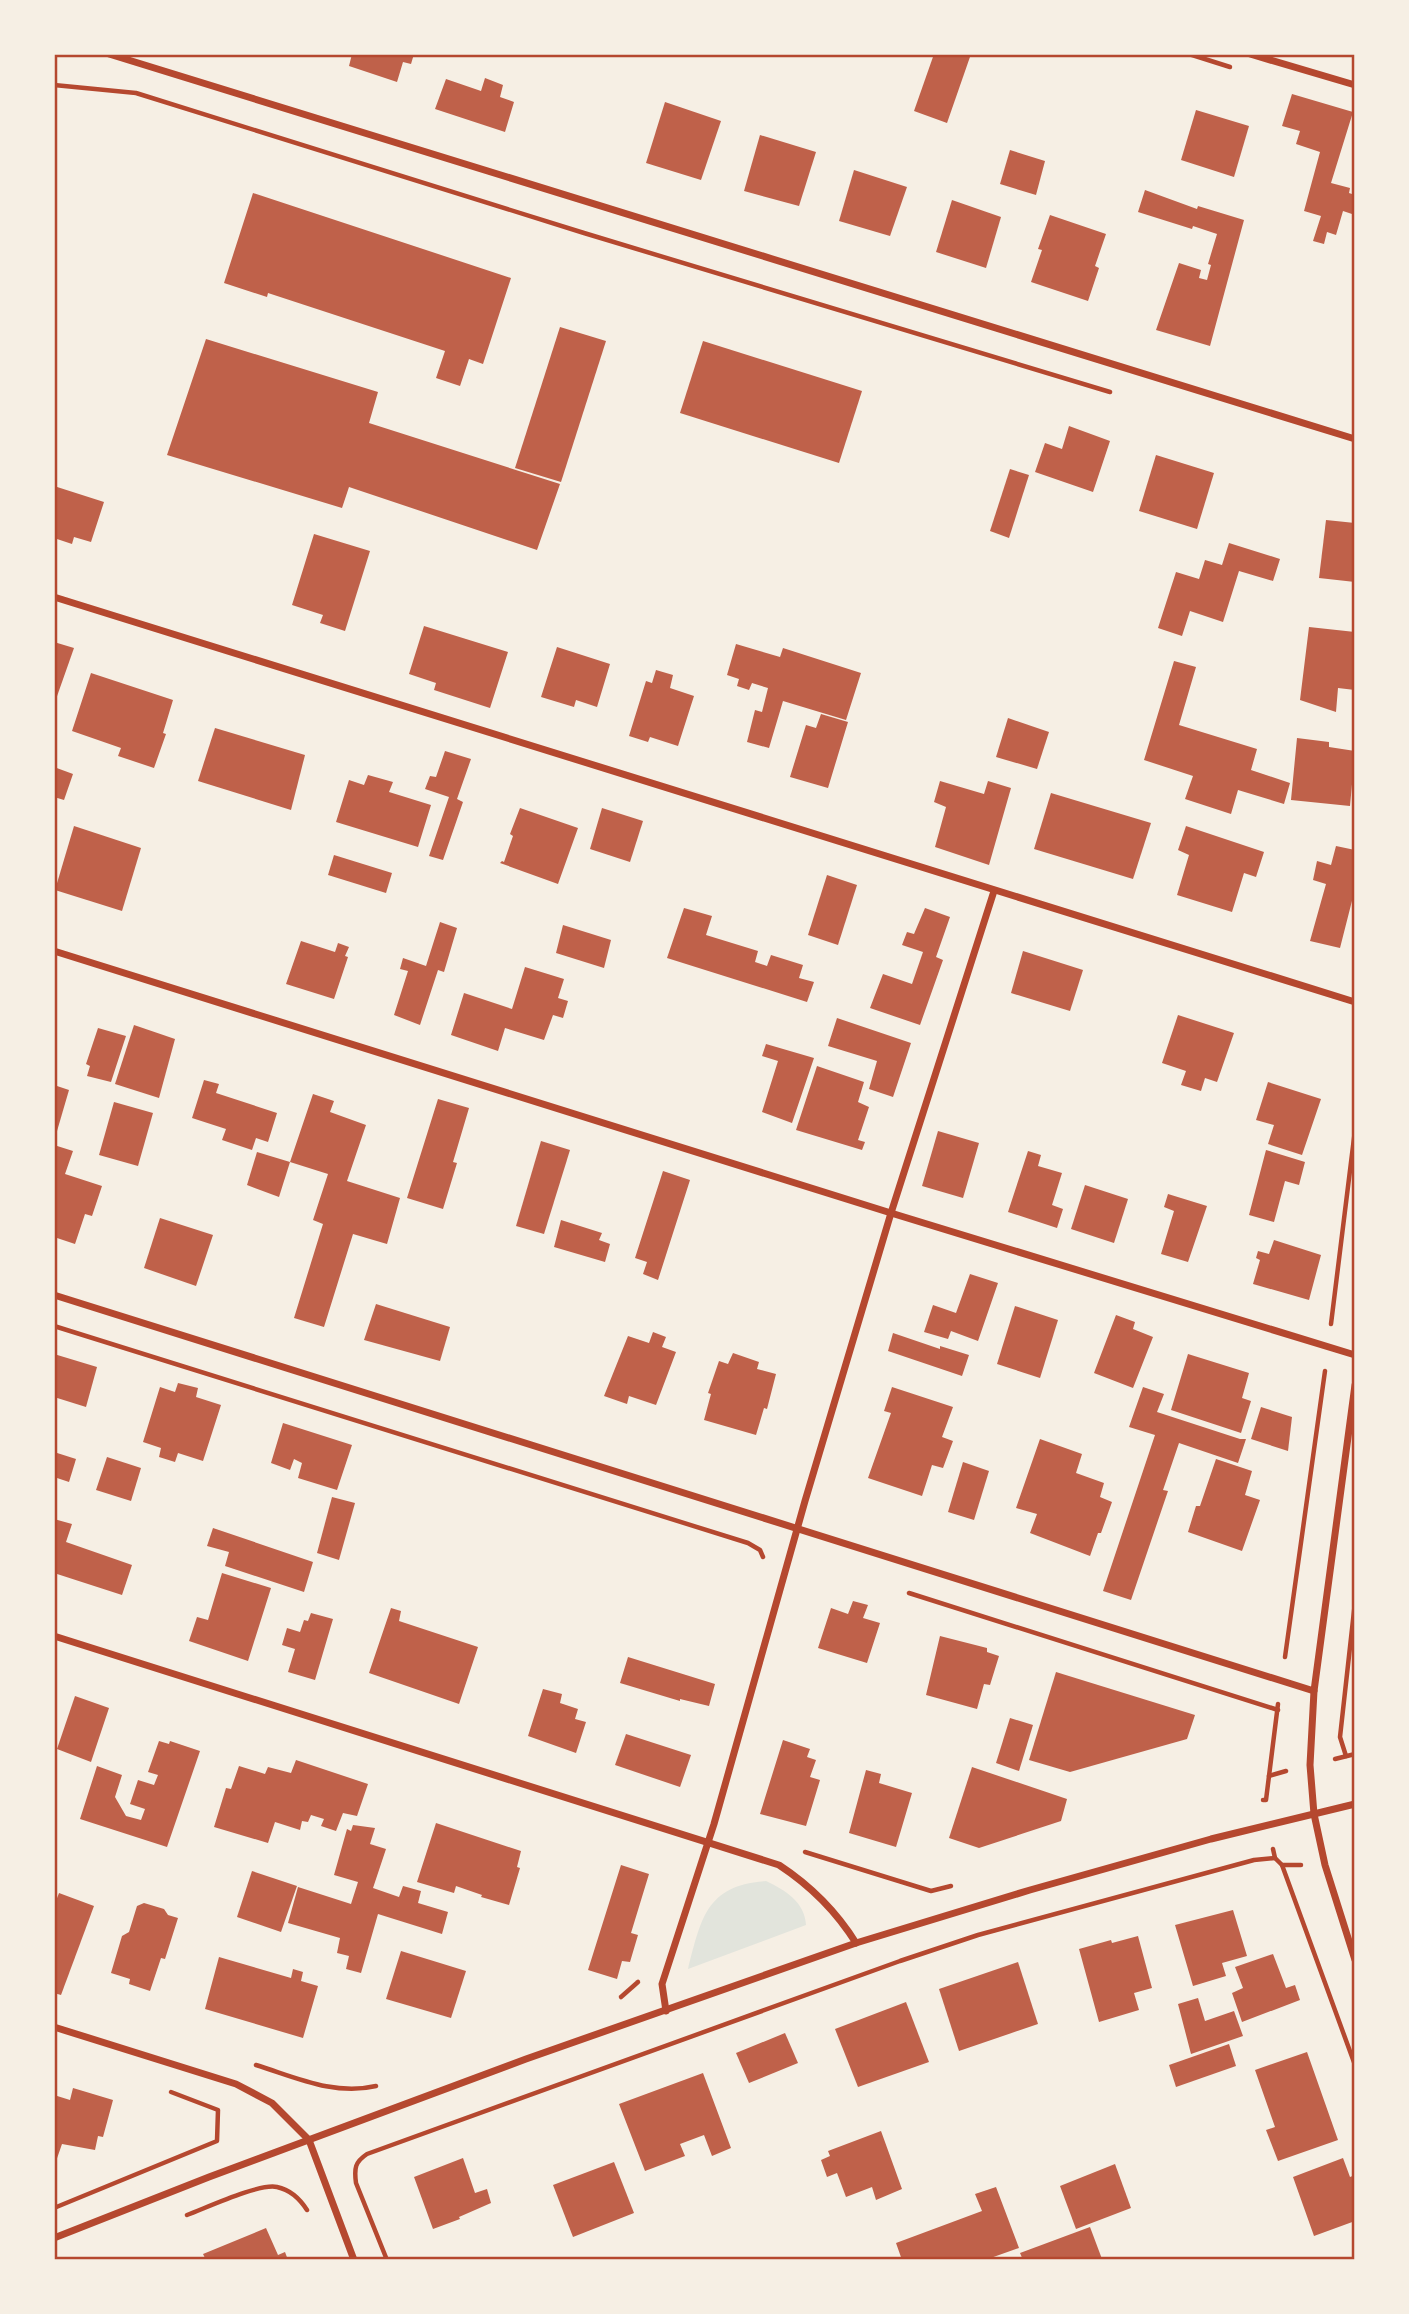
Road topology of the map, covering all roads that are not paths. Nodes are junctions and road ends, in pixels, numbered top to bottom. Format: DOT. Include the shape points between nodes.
graph roads {
  1 [pos="109,54"];
  2 [pos="1250,54"];
  3 [pos="1355,85"];
  4 [pos="1355,439"];
  5 [pos="54,597"];
  6 [pos="994,891"];
  7 [pos="54,951"];
  8 [pos="1355,1002"];
  9 [pos="891,1213"];
  10 [pos="54,1295"];
  11 [pos="1355,1355"];
  12 [pos="1355,1385"];
  13 [pos="797,1529"];
  14 [pos="54,1636"];
  15 [pos="1314,1691"];
  16 [pos="1355,1804"];
  17 [pos="1314,1814"];
  18 [pos="708,1844"];
  19 [pos="856,1943"];
  20 [pos="1355,1960"];
  21 [pos="667,2011"];
  22 [pos="54,2027"];
  23 [pos="309,2140"];
  24 [pos="54,2238"];
  25 [pos="354,2260"];
  1 -- 4 [label="street"];
  2 -- 3 [label="street"];
  5 -- 6 [label="street"];
  6 -- 8 [label="street"];
  6 -- 9 [label="street"];
  7 -- 9 [label="street"];
  9 -- 11 [label="street"];
  9 -- 13 [label="street"];
  10 -- 13 [label="street"];
  12 -- 15 [label="street"];
  13 -- 15 [label="street"];
  13 -- 18 [label="street"];
  14 -- 18 [label="street"];
  15 -- 17 [label="street" via="1310,1765"];
  16 -- 17 [label="street"];
  17 -- 19 [label="street" via="1030,1889"];
  17 -- 20 [label="street"];
  18 -- 19 [label="street" via="779,1865 805,1882"];
  18 -- 21 [label="street" via="662,1984"];
  19 -- 21 [label="street"];
  21 -- 23 [label="street"];
  22 -- 23 [label="street" via="236,2084 272,2103"];
  23 -- 24 [label="street"];
  23 -- 25 [label="street"];
}
